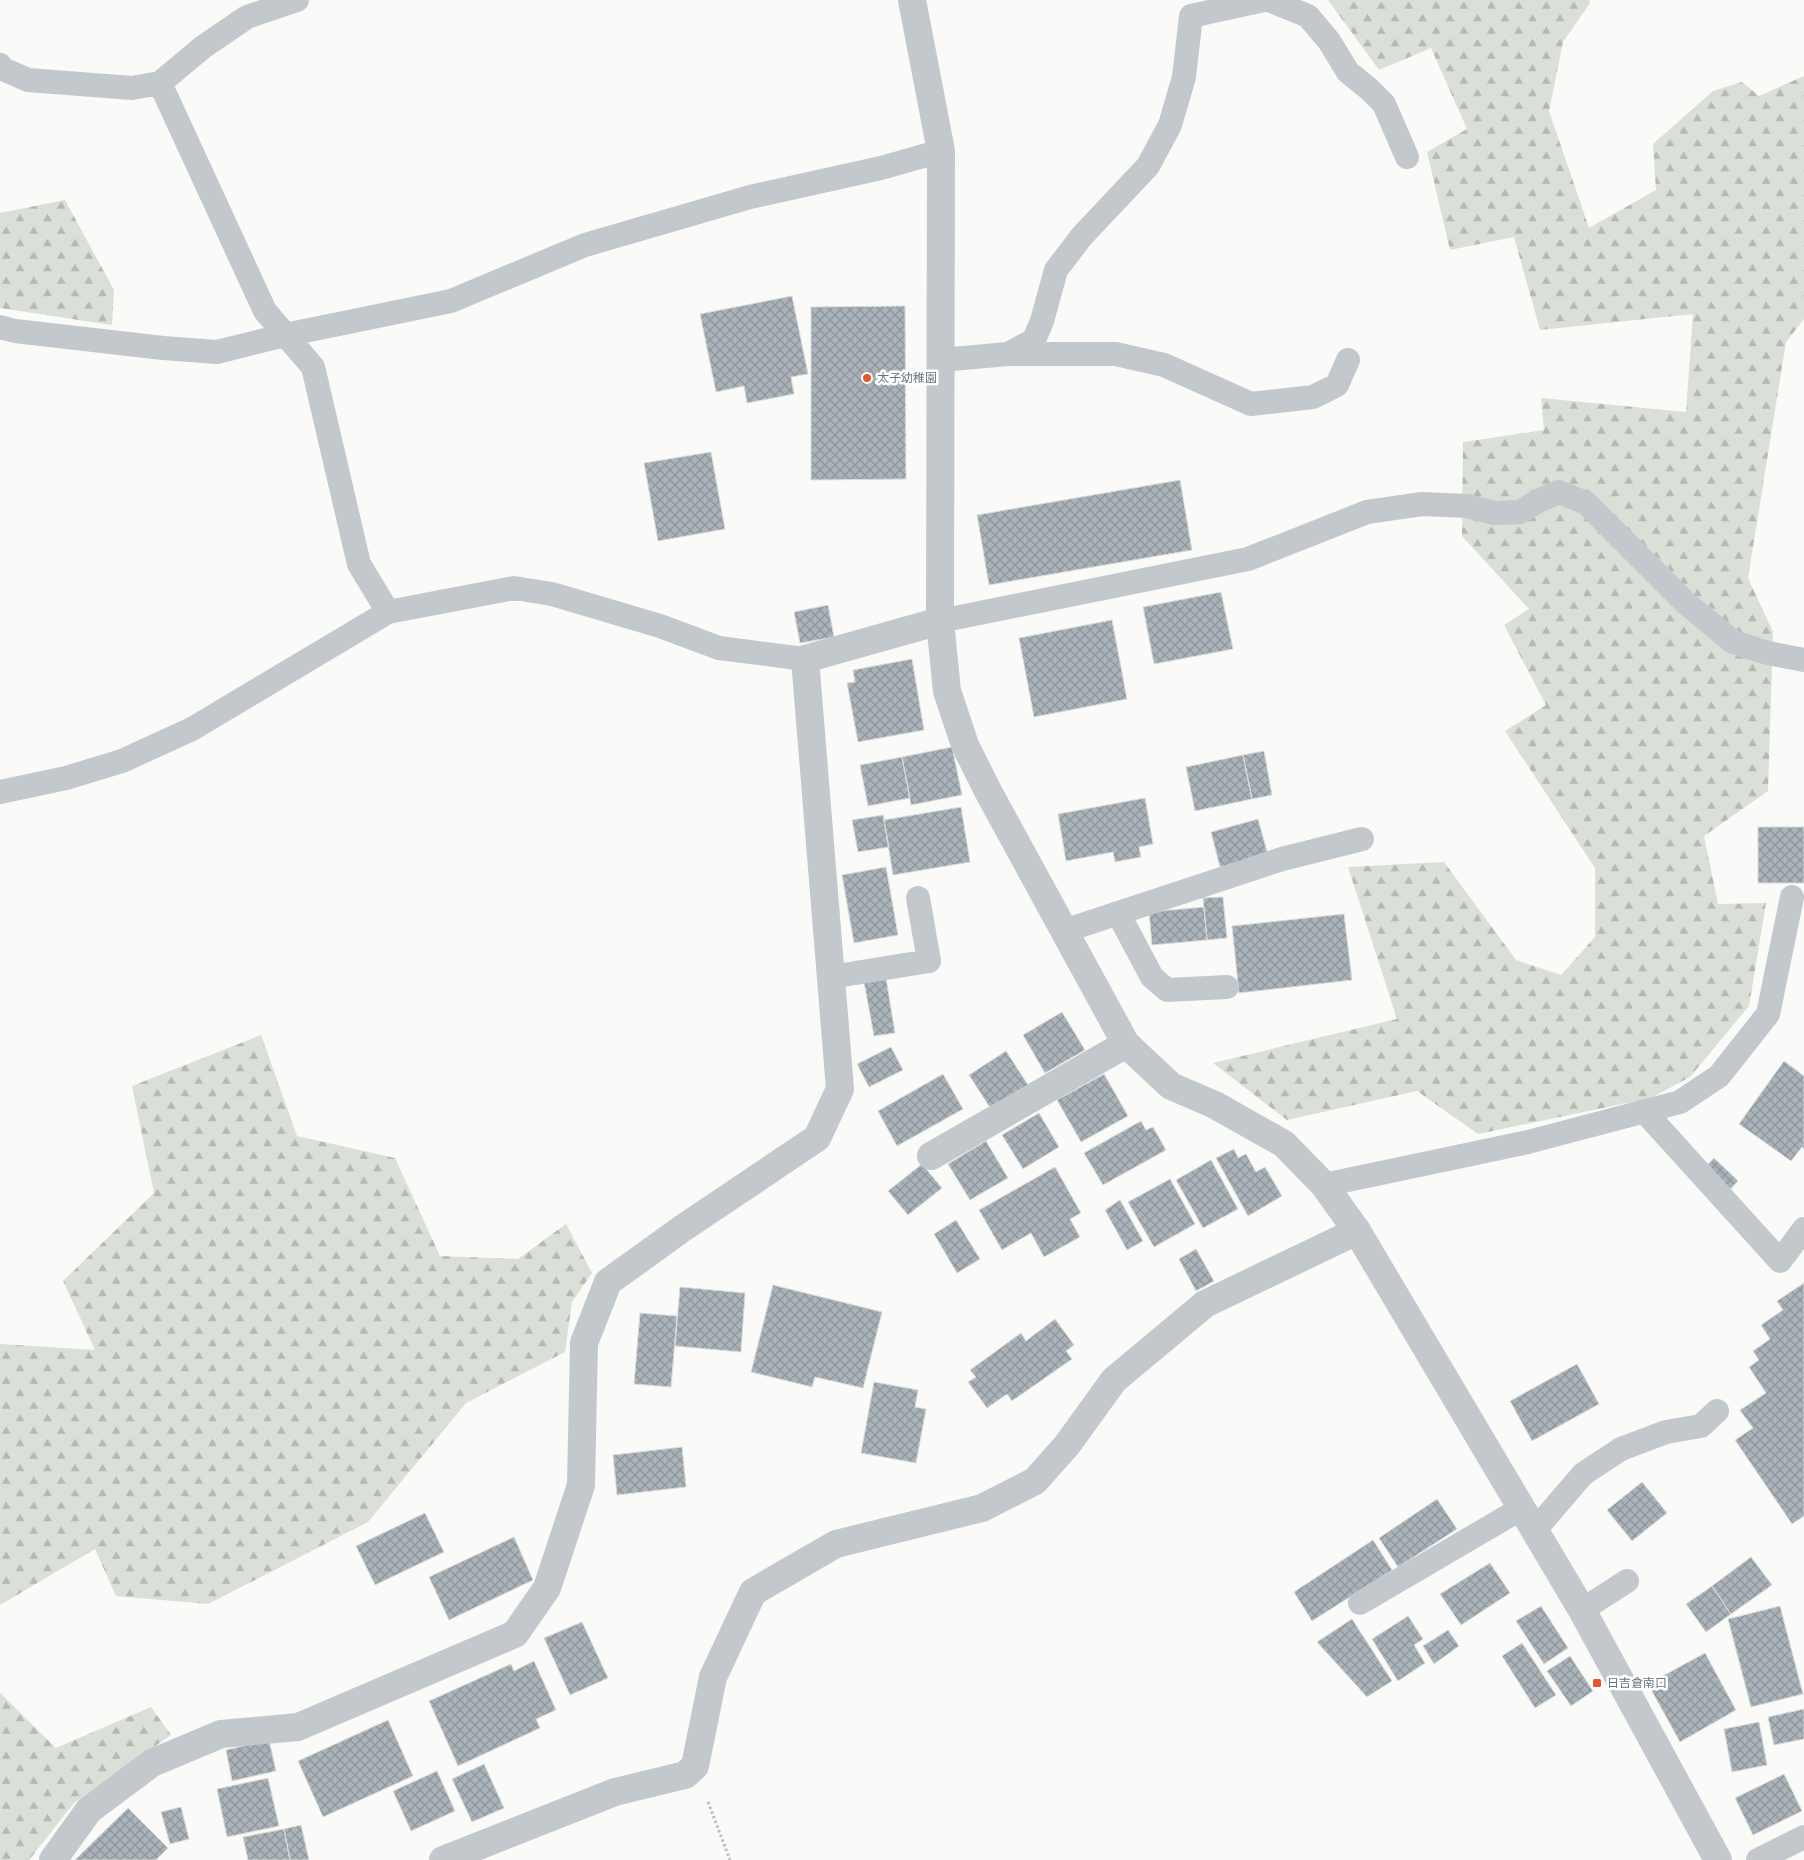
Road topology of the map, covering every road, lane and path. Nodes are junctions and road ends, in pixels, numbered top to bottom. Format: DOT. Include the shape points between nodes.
graph roads {
  1 [pos="297,0"];
  2 [pos="912,0"];
  3 [pos="1264,0"];
  4 [pos="1269,0"];
  5 [pos="0,65"];
  6 [pos="160,83"];
  7 [pos="941,151"];
  8 [pos="1407,157"];
  9 [pos="0,327"];
  10 [pos="285,335"];
  11 [pos="1008,354"];
  12 [pos="941,360"];
  13 [pos="1348,360"];
  14 [pos="388,612"];
  15 [pos="940,621"];
  16 [pos="805,659"];
  17 [pos="1804,660"];
  18 [pos="0,792"];
  19 [pos="1362,839"];
  20 [pos="1792,897"];
  21 [pos="918,898"];
  22 [pos="1118,913"];
  23 [pos="1064,931"];
  24 [pos="831,978"];
  25 [pos="1227,987"];
  26 [pos="1126,1044"];
  27 [pos="1644,1111"];
  28 [pos="931,1156"];
  29 [pos="1324,1184"];
  30 [pos="1804,1229"];
  31 [pos="1357,1232"];
  32 [pos="1717,1411"];
  33 [pos="1528,1519"];
  34 [pos="1627,1581"];
  35 [pos="1360,1603"];
  36 [pos="1582,1610"];
  37 [pos="695,1766"];
  38 [pos="1804,1837"];
  39 [pos="53,1860"];
  40 [pos="443,1860"];
  41 [pos="730,1860"];
  42 [pos="1718,1860"];
  43 [pos="1758,1860"];
  1 -- 6 [label="lane" via="247,17 203,47"];
  2 -- 7 [label="street"];
  3 -- 11 [label="lane" via="1191,16 1184,76 1170,125 1148,166 1082,236 1056,270 1034,340"];
  4 -- 8 [label="lane" via="1308,16 1329,41 1348,72 1384,104"];
  5 -- 6 [label="lane" via="28,80 132,88"];
  6 -- 10 [label="lane" via="265,311"];
  7 -- 10 [label="lane" via="750,197 585,245 451,301"];
  7 -- 12 [label="street"];
  9 -- 10 [label="lane" via="15,332 217,352"];
  10 -- 14 [label="lane" via="313,367 359,564"];
  11 -- 12 [label="lane"];
  11 -- 13 [label="lane" via="1116,354 1164,365 1251,404 1313,397 1337,385"];
  12 -- 15 [label="street"];
  14 -- 16 [label="lane" via="514,588 552,594 660,626 719,648"];
  14 -- 18 [label="lane" via="192,729 122,761 66,778"];
  15 -- 16 [label="street"];
  15 -- 17 [label="lane" via="1248,559 1367,512 1422,504 1467,506 1495,513 1520,512 1559,492 1586,503 1686,603 1733,642"];
  15 -- 23 [label="street" via="947,691 965,745"];
  16 -- 24 [label="street"];
  19 -- 22 [label="lane" via="1282,859"];
  20 -- 27 [label="lane" via="1768,1014 1719,1076 1680,1102"];
  21 -- 24 [label="lane" via="929,961"];
  22 -- 23 [label="lane"];
  22 -- 25 [label="lane" via="1152,977 1167,990"];
  23 -- 26 [label="street"];
  24 -- 39 [label="street" via="840,1089 817,1138 608,1282 584,1343 581,1485 547,1588 515,1634 298,1727 221,1734 152,1762 89,1810"];
  26 -- 28 [label="street"];
  26 -- 29 [label="street" via="1171,1086 1215,1105 1284,1144"];
  27 -- 29 [label="lane" via="1528,1142"];
  27 -- 30 [label="lane" via="1780,1261"];
  29 -- 31 [label="street"];
  31 -- 33 [label="street"];
  31 -- 37 [label="street" via="1205,1304 1114,1380 1067,1446 1034,1482 982,1508 836,1544 753,1592 713,1677"];
  32 -- 33 [label="lane" via="1700,1426 1666,1432 1621,1449"];
  33 -- 35 [label="lane"];
  33 -- 36 [label="street"];
  34 -- 36 [label="lane"];
  36 -- 42 [label="street"];
  37 -- 40 [label="street" via="685,1775 616,1792"];
  37 -- 41 [label="path"];
  38 -- 43 [label="lane"];
}
